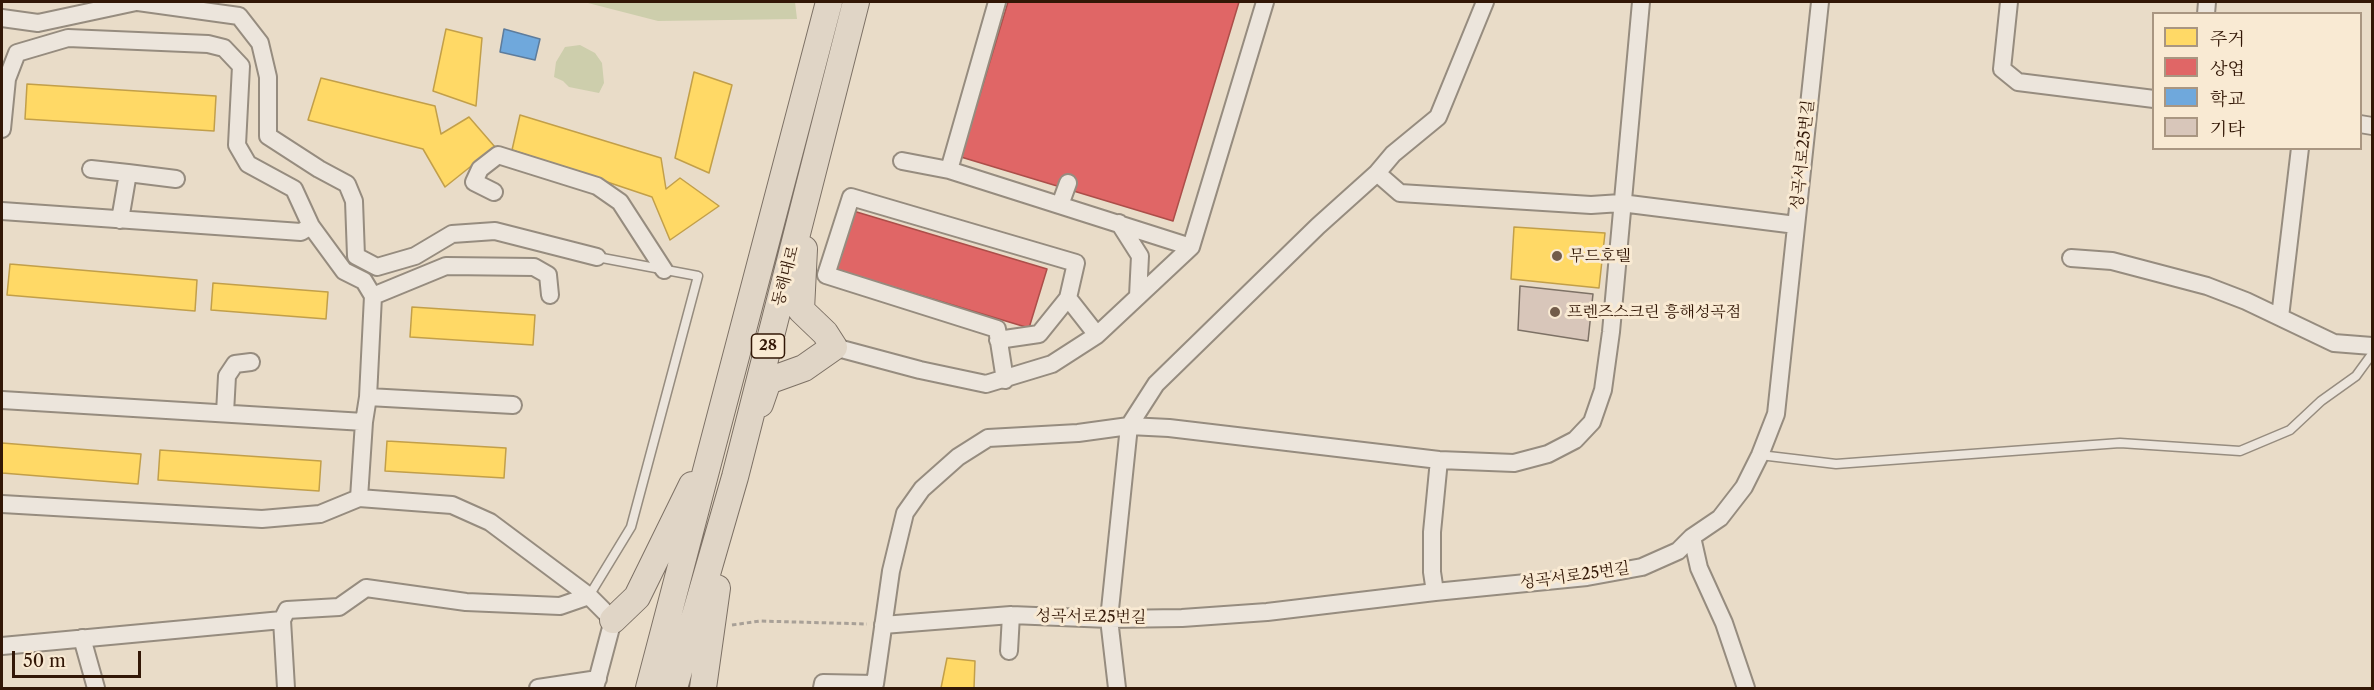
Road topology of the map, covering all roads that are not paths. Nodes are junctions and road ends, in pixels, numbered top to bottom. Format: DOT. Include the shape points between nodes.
graph roads {
  1 [pos="137,2"];
  2 [pos="822,2"];
  3 [pos="829,2"];
  4 [pos="856,2"];
  5 [pos="997,2"];
  6 [pos="1265,2"];
  7 [pos="1485,2"];
  8 [pos="1641,2"];
  9 [pos="1820,2"];
  10 [pos="2009,2"];
  11 [pos="2,18"];
  12 [pos="821,34"];
  13 [pos="4,79"];
  14 [pos="2152,99"];
  15 [pos="2,129"];
  16 [pos="2300,150"];
  17 [pos="902,160"];
  18 [pos="91,169"];
  19 [pos="949,170"];
  20 [pos="1377,172"];
  21 [pos="128,174"];
  22 [pos="176,179"];
  23 [pos="1068,183"];
  24 [pos="809,187"];
  25 [pos="494,192"];
  26 [pos="1621,203"];
  27 [pos="1060,205"];
  28 [pos="2,211"];
  29 [pos="120,220"];
  30 [pos="1119,223"];
  31 [pos="1796,225"];
  32 [pos="311,226"];
  33 [pos="1191,247"];
  34 [pos="597,257"];
  35 [pos="2071,258"];
  36 [pos="664,270"];
  37 [pos="550,295"];
  38 [pos="373,296"];
  39 [pos="1138,296"];
  40 [pos="1068,298"];
  41 [pos="2280,317"];
  42 [pos="1097,334"];
  43 [pos="998,340"];
  44 [pos="2373,346"];
  45 [pos="834,347"];
  46 [pos="2373,354"];
  47 [pos="251,362"];
  48 [pos="1005,380"];
  49 [pos="369,397"];
  50 [pos="2,400"];
  51 [pos="513,405"];
  52 [pos="225,413"];
  53 [pos="364,422"];
  54 [pos="1129,426"];
  55 [pos="717,433"];
  56 [pos="1760,455"];
  57 [pos="1439,460"];
  58 [pos="735,477"];
  59 [pos="359,498"];
  60 [pos="2,504"];
  61 [pos="1692,537"];
  62 [pos="1435,592"];
  63 [pos="589,597"];
  64 [pos="1011,615"];
  65 [pos="1109,619"];
  66 [pos="282,620"];
  67 [pos="613,620"];
  68 [pos="883,625"];
  69 [pos="82,638"];
  70 [pos="2,646"];
  71 [pos="1009,651"];
  72 [pos="597,684"];
  73 [pos="96,688"];
  74 [pos="285,688"];
  75 [pos="538,688"];
  76 [pos="649,688"];
  77 [pos="674,688"];
  78 [pos="703,688"];
  79 [pos="822,688"];
  80 [pos="1117,688"];
  81 [pos="1746,688"];
  1 -- 11 [label="street" via="38,23"];
  1 -- 34 [label="street" via="239,16 260,43 268,77 268,136 347,184 354,201 356,256 377,267 415,256 452,234 495,231"];
  2 -- 12 [label="main road"];
  3 -- 12 [label="main road"];
  4 -- 24 [label="main road, 동해대로 / 28"];
  5 -- 19 [label="street"];
  6 -- 33 [label="street"];
  7 -- 20 [label="street" via="1438,117"];
  8 -- 26 [label="street"];
  9 -- 31 [label="street, 성곡서로25번길"];
  10 -- 14 [label="street" via="2002,69 2018,82"];
  12 -- 55 [label="main road"];
  13 -- 15 [label="street"];
  13 -- 32 [label="street" via="17,53 68,38 224,48 242,66 237,145 248,164 294,189"];
  16 -- 41 [label="street"];
  17 -- 19 [label="street"];
  18 -- 21 [label="street"];
  19 -- 27 [label="street"];
  20 -- 26 [label="street" via="1400,193 1591,205"];
  20 -- 54 [label="street" via="1156,384"];
  21 -- 22 [label="street"];
  21 -- 29 [label="street"];
  23 -- 27 [label="street"];
  24 -- 45 [label="main road" via="801,310"];
  24 -- 58 [label="main road, 동해대로 / 28"];
  25 -- 36 [label="street" via="474,182 480,169 498,155 597,186 620,202"];
  26 -- 31 [label="street"];
  26 -- 57 [label="street" via="1611,332 1603,390 1592,422 1575,440 1548,454 1514,463"];
  27 -- 30 [label="street"];
  28 -- 29 [label="street"];
  29 -- 32 [label="street" via="301,232"];
  30 -- 33 [label="street"];
  30 -- 39 [label="street" via="1140,256"];
  31 -- 56 [label="street, 성곡서로25번길" via="1776,414"];
  32 -- 38 [label="street" via="344,271 364,281"];
  33 -- 39 [label="street"];
  34 -- 36 [label="lane"];
  35 -- 41 [label="street" via="2112,261 2207,286"];
  36 -- 63 [label="lane" via="698,276 631,527"];
  37 -- 38 [label="street" via="548,275 534,267 446,266"];
  38 -- 49 [label="street"];
  39 -- 42 [label="street"];
  40 -- 42 [label="street"];
  40 -- 43 [label="street" via="1039,334"];
  40 -- 43 [label="street" via="1076,263 851,197 826,275 997,329"];
  41 -- 44 [label="street" via="2334,343"];
  42 -- 48 [label="street" via="1052,364"];
  43 -- 48 [label="street"];
  45 -- 48 [label="street" via="986,384"];
  45 -- 58 [label="main road" via="804,368 768,381"];
  46 -- 56 [label="lane" via="2356,376 2289,430 2240,451 2120,442 1836,464"];
  47 -- 52 [label="street" via="235,364 227,376"];
  49 -- 51 [label="street"];
  49 -- 53 [label="street"];
  50 -- 52 [label="street"];
  52 -- 53 [label="street"];
  53 -- 59 [label="street"];
  54 -- 57 [label="street"];
  54 -- 65 [label="street"];
  54 -- 68 [label="street" via="988,438 958,457 922,489 905,513"];
  55 -- 67 [label="main road" via="637,597"];
  55 -- 76 [label="main road"];
  56 -- 61 [label="street, 성곡서로25번길" via="1744,487 1720,518"];
  57 -- 62 [label="street" via="1432,532"];
  58 -- 77 [label="main road, 동해대로 / 28"];
  58 -- 78 [label="main road"];
  59 -- 60 [label="street" via="320,514 262,519"];
  59 -- 63 [label="street" via="452,505 490,522"];
  61 -- 62 [label="street, 성곡서로25번길" via="1678,551 1642,567 1587,577"];
  61 -- 81 [label="street" via="1699,568 1724,623"];
  62 -- 65 [label="street, 성곡서로25번길" via="1256,612"];
  63 -- 66 [label="street" via="560,606 466,602 366,588 339,607 287,610"];
  63 -- 67 [label="street"];
  64 -- 65 [label="street, 성곡서로25번길"];
  64 -- 68 [label="street, 성곡서로25번길"];
  64 -- 71 [label="street"];
  65 -- 80 [label="street"];
  66 -- 69 [label="street"];
  66 -- 74 [label="street"];
  67 -- 72 [label="street"];
  68 -- 79 [label="street" via="875,684 823,683"];
  69 -- 70 [label="street"];
  69 -- 73 [label="street"];
  72 -- 75 [label="street"];
}
